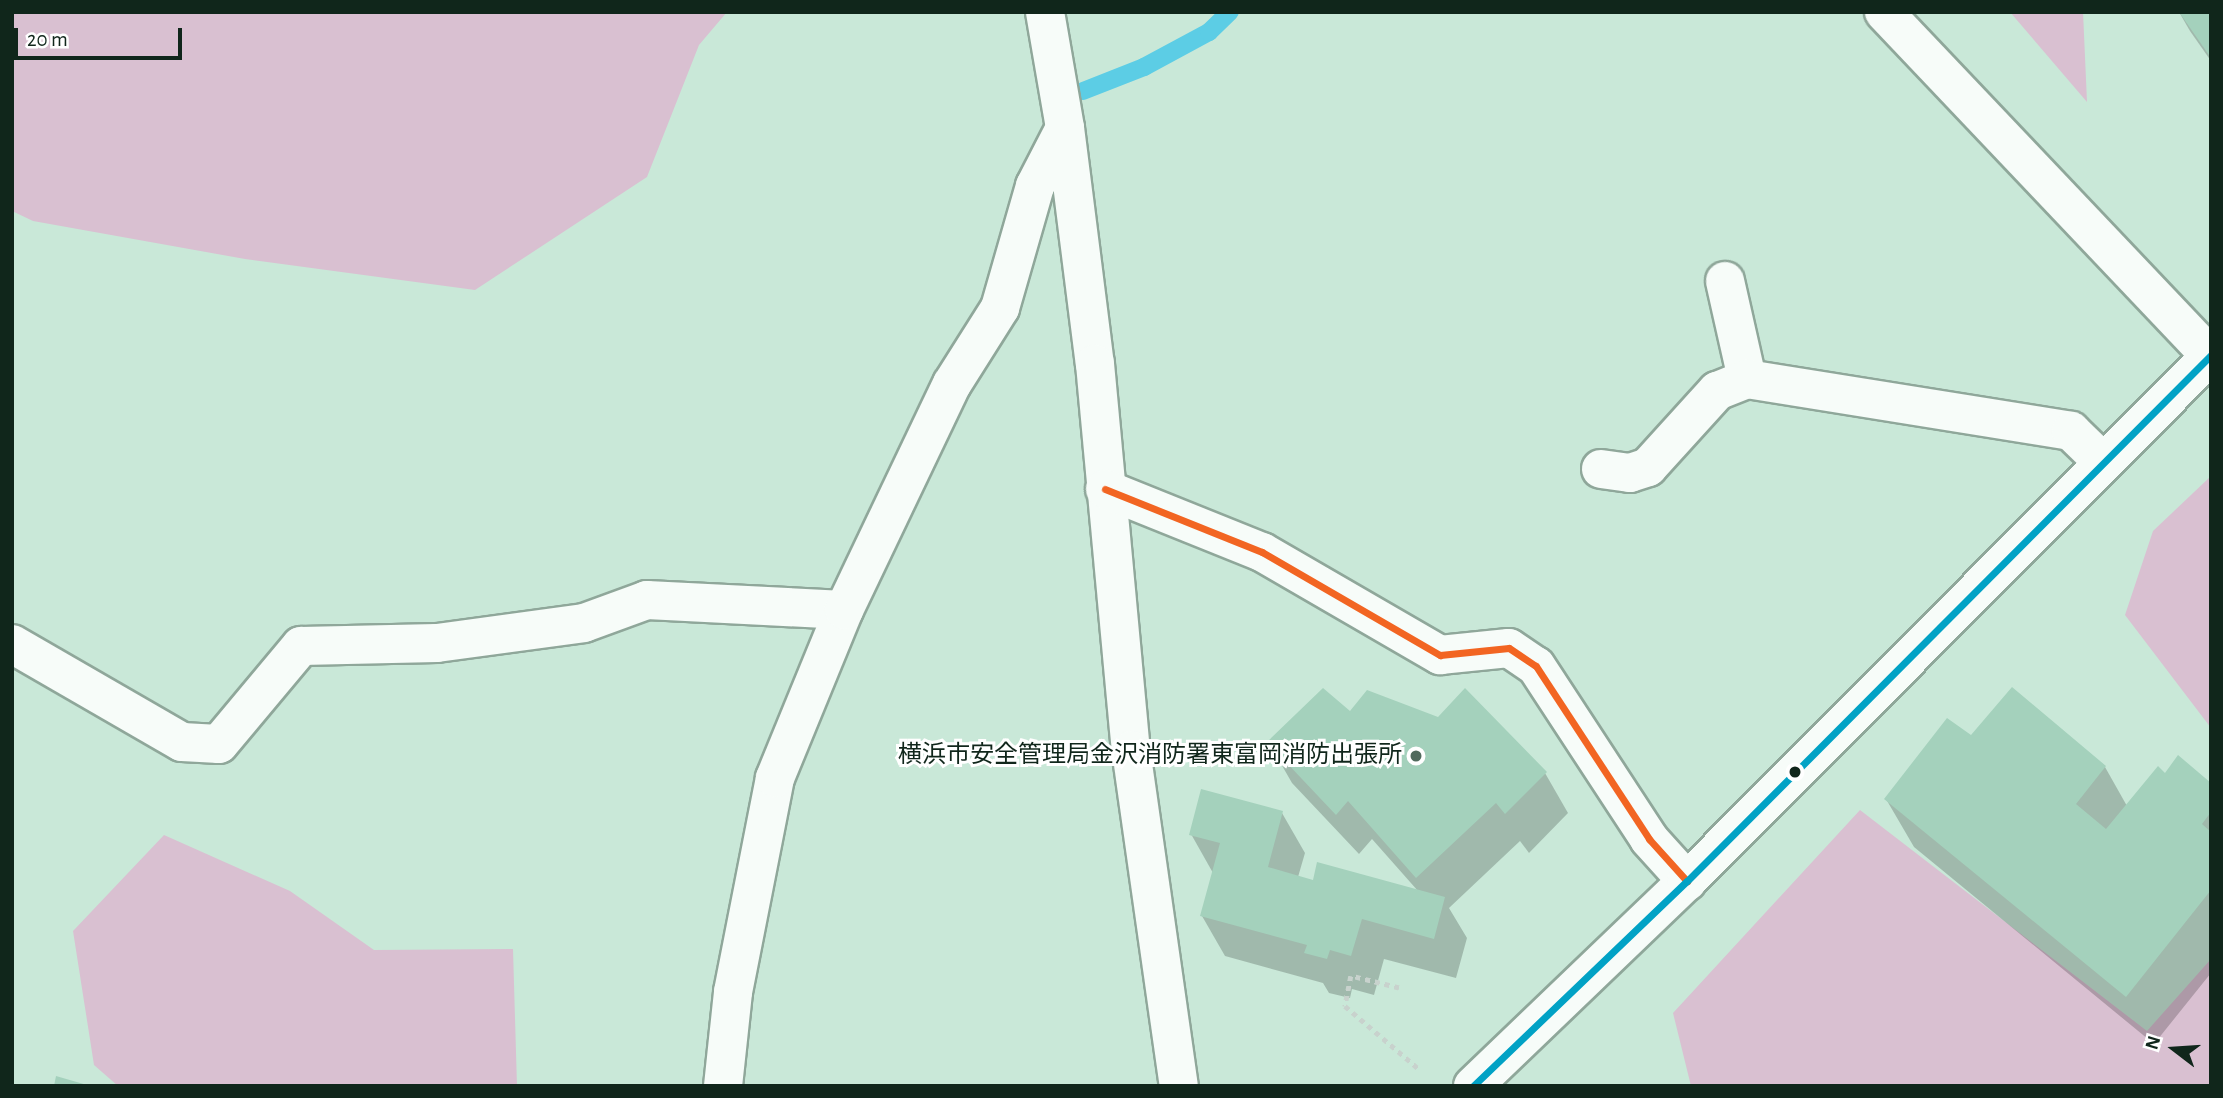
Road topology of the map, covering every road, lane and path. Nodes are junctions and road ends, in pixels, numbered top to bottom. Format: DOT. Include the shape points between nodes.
graph roads {
  1 [pos="1045,12"];
  2 [pos="1884,12"];
  3 [pos="1065,128"];
  4 [pos="1725,281"];
  5 [pos="2210,355"];
  6 [pos="1747,379"];
  7 [pos="2103,462"];
  8 [pos="1601,469"];
  9 [pos="1105,489"];
  10 [pos="844,610"];
  11 [pos="12,644"];
  12 [pos="1687,881"];
  13 [pos="1399,988"];
  14 [pos="1419,1069"];
  15 [pos="723,1086"];
  16 [pos="1179,1086"];
  17 [pos="1473,1086"];
  1 -- 3 [label="main road"];
  2 -- 5 [label="main road"];
  3 -- 9 [label="main road" via="1095,364"];
  3 -- 10 [label="main road" via="1035,186 1000,308 952,384"];
  4 -- 6 [label="main road"];
  5 -- 7 [label="main road"];
  6 -- 7 [label="main road" via="2071,431"];
  6 -- 8 [label="main road" via="1717,391 1648,467 1630,473"];
  7 -- 12 [label="main road"];
  9 -- 12 [label="main road" via="1262,551 1440,655 1509,648 1536,666 1649,839"];
  9 -- 16 [label="main road" via="1130,750"];
  10 -- 11 [label="main road" via="647,600 584,622 437,643 300,646 219,744 182,742"];
  10 -- 15 [label="main road" via="775,778 733,992"];
  12 -- 17 [label="main road"];
  13 -- 14 [label="path" via="1351,976 1345,1006"];
}
